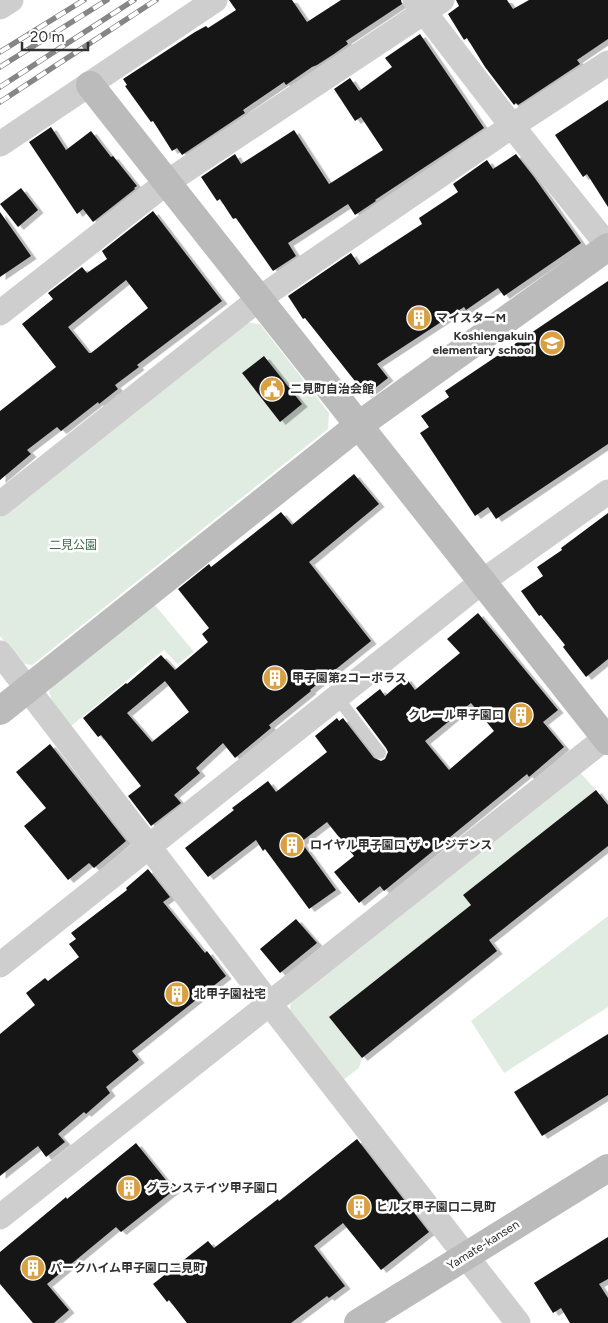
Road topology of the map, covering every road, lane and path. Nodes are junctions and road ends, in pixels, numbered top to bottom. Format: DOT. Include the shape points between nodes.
graph roads {
  1 [pos="11,0"];
  2 [pos="215,0"];
  3 [pos="427,4"];
  4 [pos="0,7"];
  5 [pos="608,63"];
  6 [pos="90,85"];
  7 [pos="512,126"];
  8 [pos="0,144"];
  9 [pos="166,183"];
  10 [pos="608,246"];
  11 [pos="260,298"];
  12 [pos="0,313"];
  13 [pos="359,424"];
  14 [pos="608,492"];
  15 [pos="0,504"];
  16 [pos="483,580"];
  17 [pos="0,653"];
  18 [pos="28,689"];
  19 [pos="336,696"];
  20 [pos="0,712"];
  21 [pos="607,738"];
  22 [pos="380,753"];
  23 [pos="148,846"];
  24 [pos="0,965"];
  25 [pos="269,1003"];
  26 [pos="608,1168"];
  27 [pos="0,1217"];
  28 [pos="466,1256"];
  29 [pos="358,1323"];
  30 [pos="518,1323"];
  1 -- 4 [label="street"];
  2 -- 6 [label="street"];
  3 -- 7 [label="street"];
  3 -- 9 [label="street"];
  5 -- 7 [label="street"];
  6 -- 8 [label="street"];
  6 -- 9 [label="street"];
  7 -- 10 [label="street"];
  7 -- 11 [label="street"];
  9 -- 11 [label="street"];
  9 -- 12 [label="street"];
  10 -- 13 [label="street"];
  11 -- 13 [label="street"];
  11 -- 15 [label="street"];
  13 -- 16 [label="street"];
  13 -- 18 [label="street"];
  14 -- 16 [label="street"];
  16 -- 19 [label="street"];
  16 -- 21 [label="street"];
  17 -- 18 [label="street"];
  18 -- 20 [label="street"];
  18 -- 23 [label="street"];
  19 -- 22 [label="lane"];
  19 -- 23 [label="street"];
  21 -- 25 [label="street"];
  23 -- 24 [label="street"];
  23 -- 25 [label="street"];
  25 -- 27 [label="street"];
  25 -- 28 [label="street"];
  26 -- 28 [label="street, Yamate-kansen"];
  28 -- 29 [label="street, Yamate-kansen"];
  28 -- 30 [label="street"];
}
